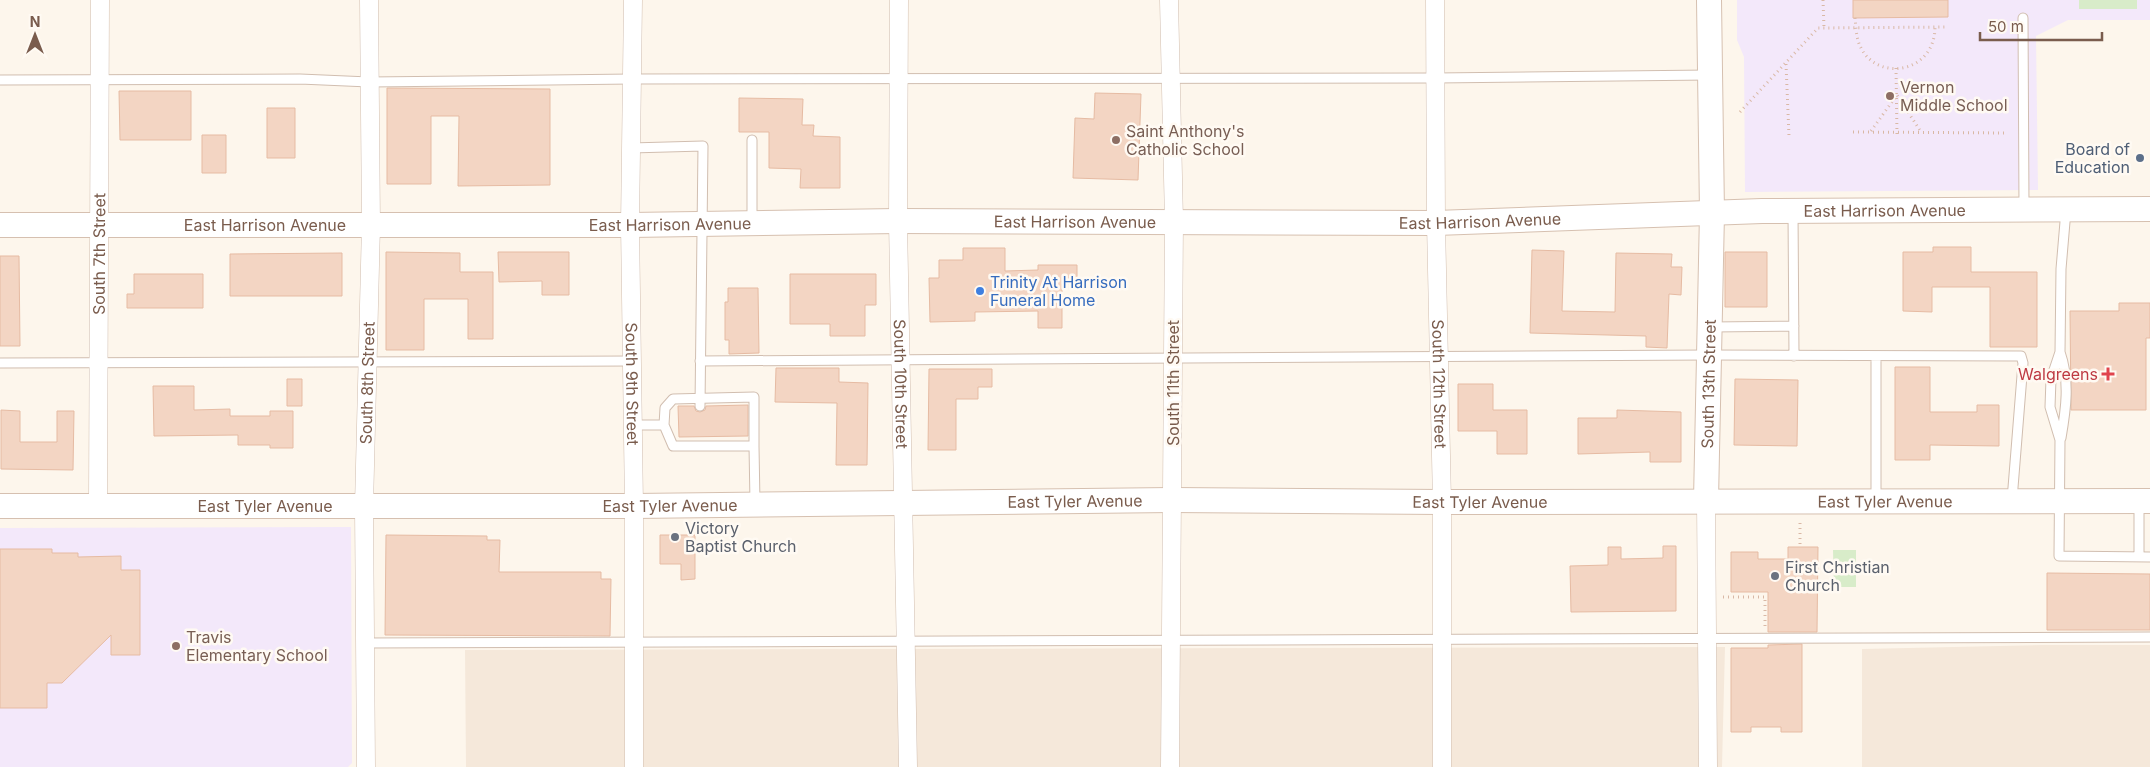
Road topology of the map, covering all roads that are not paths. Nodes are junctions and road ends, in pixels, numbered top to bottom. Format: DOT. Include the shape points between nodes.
graph roads {
  1 [pos="100,0"];
  2 [pos="369,0"];
  3 [pos="632,0"];
  4 [pos="900,0"];
  5 [pos="1169,0"];
  6 [pos="1436,0"];
  7 [pos="1709,0"];
  8 [pos="2023,18"];
  9 [pos="1710,75"];
  10 [pos="899,78"];
  11 [pos="1171,78"];
  12 [pos="1436,78"];
  13 [pos="632,79"];
  14 [pos="0,80"];
  15 [pos="100,80"];
  16 [pos="369,82"];
  17 [pos="752,140"];
  18 [pos="631,148"];
  19 [pos="2150,209"];
  20 [pos="2024,210"];
  21 [pos="2066,210"];
  22 [pos="1793,211"];
  23 [pos="1712,213"];
  24 [pos="898,221"];
  25 [pos="1174,221"];
  26 [pos="1436,223"];
  27 [pos="702,224"];
  28 [pos="752,224"];
  29 [pos="0,225"];
  30 [pos="98,225"];
  31 [pos="371,225"];
  32 [pos="630,225"];
  33 [pos="1794,326"];
  34 [pos="1709,327"];
  35 [pos="2060,352"];
  36 [pos="1709,355"];
  37 [pos="1794,356"];
  38 [pos="1876,356"];
  39 [pos="1173,358"];
  40 [pos="1439,358"];
  41 [pos="900,360"];
  42 [pos="632,361"];
  43 [pos="700,361"];
  44 [pos="0,362"];
  45 [pos="98,362"];
  46 [pos="367,363"];
  47 [pos="700,402"];
  48 [pos="633,425"];
  49 [pos="664,425"];
  50 [pos="2060,440"];
  51 [pos="754,446"];
  52 [pos="1172,500"];
  53 [pos="1706,500"];
  54 [pos="1876,501"];
  55 [pos="2012,501"];
  56 [pos="2059,501"];
  57 [pos="2144,501"];
  58 [pos="1442,502"];
  59 [pos="902,504"];
  60 [pos="755,505"];
  61 [pos="0,506"];
  62 [pos="98,506"];
  63 [pos="364,506"];
  64 [pos="634,506"];
  65 [pos="2139,557"];
  66 [pos="2150,557"];
  67 [pos="2150,637"];
  68 [pos="1442,639"];
  69 [pos="1171,640"];
  70 [pos="1707,640"];
  71 [pos="365,643"];
  72 [pos="633,643"];
  73 [pos="905,643"];
  74 [pos="366,767"];
  75 [pos="634,767"];
  76 [pos="908,767"];
  77 [pos="1170,767"];
  78 [pos="1442,767"];
  79 [pos="1708,767"];
  1 -- 15 [label="street, South 7th Street"];
  2 -- 16 [label="street, South 8th Street"];
  3 -- 13 [label="street, South 9th Street"];
  4 -- 10 [label="street, South 10th Street"];
  5 -- 11 [label="street, South 11th Street"];
  6 -- 12 [label="street, South 12th Street"];
  7 -- 9 [label="main road, South 13th Street"];
  8 -- 20 [label="lane"];
  9 -- 12 [label="lane"];
  9 -- 23 [label="main road, South 13th Street"];
  10 -- 11 [label="lane"];
  10 -- 13 [label="lane"];
  10 -- 24 [label="street, South 10th Street"];
  11 -- 12 [label="lane"];
  11 -- 25 [label="street, South 11th Street"];
  12 -- 26 [label="street, South 12th Street"];
  13 -- 16 [label="lane"];
  13 -- 18 [label="street, South 9th Street"];
  14 -- 15 [label="lane"];
  15 -- 16 [label="lane"];
  15 -- 30 [label="street, South 7th Street"];
  16 -- 31 [label="street, South 8th Street"];
  17 -- 28 [label="lane"];
  18 -- 27 [label="lane" via="703,146"];
  18 -- 32 [label="street, South 9th Street"];
  19 -- 21 [label="main road, East Harrison Avenue"];
  20 -- 21 [label="main road, East Harrison Avenue"];
  20 -- 22 [label="main road, East Harrison Avenue"];
  21 -- 35 [label="lane"];
  22 -- 23 [label="main road, East Harrison Avenue"];
  22 -- 33 [label="lane"];
  23 -- 26 [label="main road, East Harrison Avenue"];
  23 -- 34 [label="main road, South 13th Street"];
  24 -- 25 [label="main road, East Harrison Avenue"];
  24 -- 28 [label="main road, East Harrison Avenue"];
  24 -- 41 [label="street, South 10th Street"];
  25 -- 26 [label="main road, East Harrison Avenue"];
  25 -- 39 [label="street, South 11th Street"];
  26 -- 40 [label="street, South 12th Street"];
  27 -- 28 [label="main road, East Harrison Avenue"];
  27 -- 32 [label="main road, East Harrison Avenue"];
  27 -- 43 [label="lane"];
  29 -- 30 [label="main road, East Harrison Avenue"];
  30 -- 31 [label="main road, East Harrison Avenue"];
  30 -- 45 [label="street, South 7th Street"];
  31 -- 32 [label="main road, East Harrison Avenue"];
  31 -- 46 [label="street, South 8th Street"];
  32 -- 42 [label="street, South 9th Street"];
  33 -- 34 [label="lane"];
  33 -- 37 [label="lane"];
  34 -- 36 [label="main road, South 13th Street"];
  35 -- 50 [label="lane" via="2066,372 2066,407"];
  35 -- 50 [label="lane" via="2051,379 2050,407"];
  36 -- 37 [label="lane"];
  36 -- 40 [label="lane"];
  36 -- 53 [label="main road, South 13th Street"];
  37 -- 38 [label="lane"];
  38 -- 54 [label="lane"];
  38 -- 55 [label="lane" via="2021,356"];
  39 -- 40 [label="lane"];
  39 -- 41 [label="lane"];
  39 -- 52 [label="street, South 11th Street"];
  40 -- 58 [label="street, South 12th Street"];
  41 -- 43 [label="lane"];
  41 -- 59 [label="street, South 10th Street"];
  42 -- 46 [label="lane"];
  42 -- 48 [label="street, South 9th Street"];
  43 -- 47 [label="lane"];
  44 -- 45 [label="lane"];
  45 -- 46 [label="lane"];
  45 -- 62 [label="street, South 7th Street"];
  46 -- 63 [label="street, South 8th Street"];
  47 -- 49 [label="lane" via="673,399 665,408"];
  47 -- 51 [label="lane" via="754,398"];
  48 -- 49 [label="lane"];
  48 -- 64 [label="street, South 9th Street"];
  49 -- 51 [label="lane" via="673,446 700,441"];
  50 -- 56 [label="lane"];
  51 -- 60 [label="lane"];
  52 -- 58 [label="main road, East Tyler Avenue"];
  52 -- 59 [label="main road, East Tyler Avenue"];
  52 -- 69 [label="street, South 11th Street"];
  53 -- 54 [label="main road, East Tyler Avenue"];
  53 -- 58 [label="main road, East Tyler Avenue"];
  53 -- 70 [label="street, South 13th Street"];
  54 -- 55 [label="main road, East Tyler Avenue"];
  55 -- 56 [label="main road, East Tyler Avenue"];
  56 -- 57 [label="main road, East Tyler Avenue"];
  56 -- 65 [label="lane" via="2059,556"];
  57 -- 65 [label="lane"];
  58 -- 68 [label="street, South 12th Street"];
  59 -- 60 [label="main road, East Tyler Avenue"];
  59 -- 73 [label="street, South 10th Street"];
  60 -- 64 [label="main road, East Tyler Avenue"];
  61 -- 62 [label="main road, East Tyler Avenue"];
  62 -- 63 [label="main road, East Tyler Avenue"];
  63 -- 64 [label="main road, East Tyler Avenue"];
  63 -- 71 [label="street, South 8th Street"];
  64 -- 72 [label="street, South 9th Street"];
  65 -- 66 [label="lane"];
  67 -- 70 [label="lane"];
  68 -- 69 [label="lane"];
  68 -- 70 [label="lane"];
  68 -- 78 [label="street, South 12th Street"];
  69 -- 73 [label="lane"];
  69 -- 77 [label="street, South 11th Street"];
  70 -- 79 [label="street, South 13th Street"];
  71 -- 72 [label="lane"];
  71 -- 74 [label="street, South 8th Street"];
  72 -- 73 [label="lane"];
  72 -- 75 [label="street, South 9th Street"];
  73 -- 76 [label="street, South 10th Street"];
}
